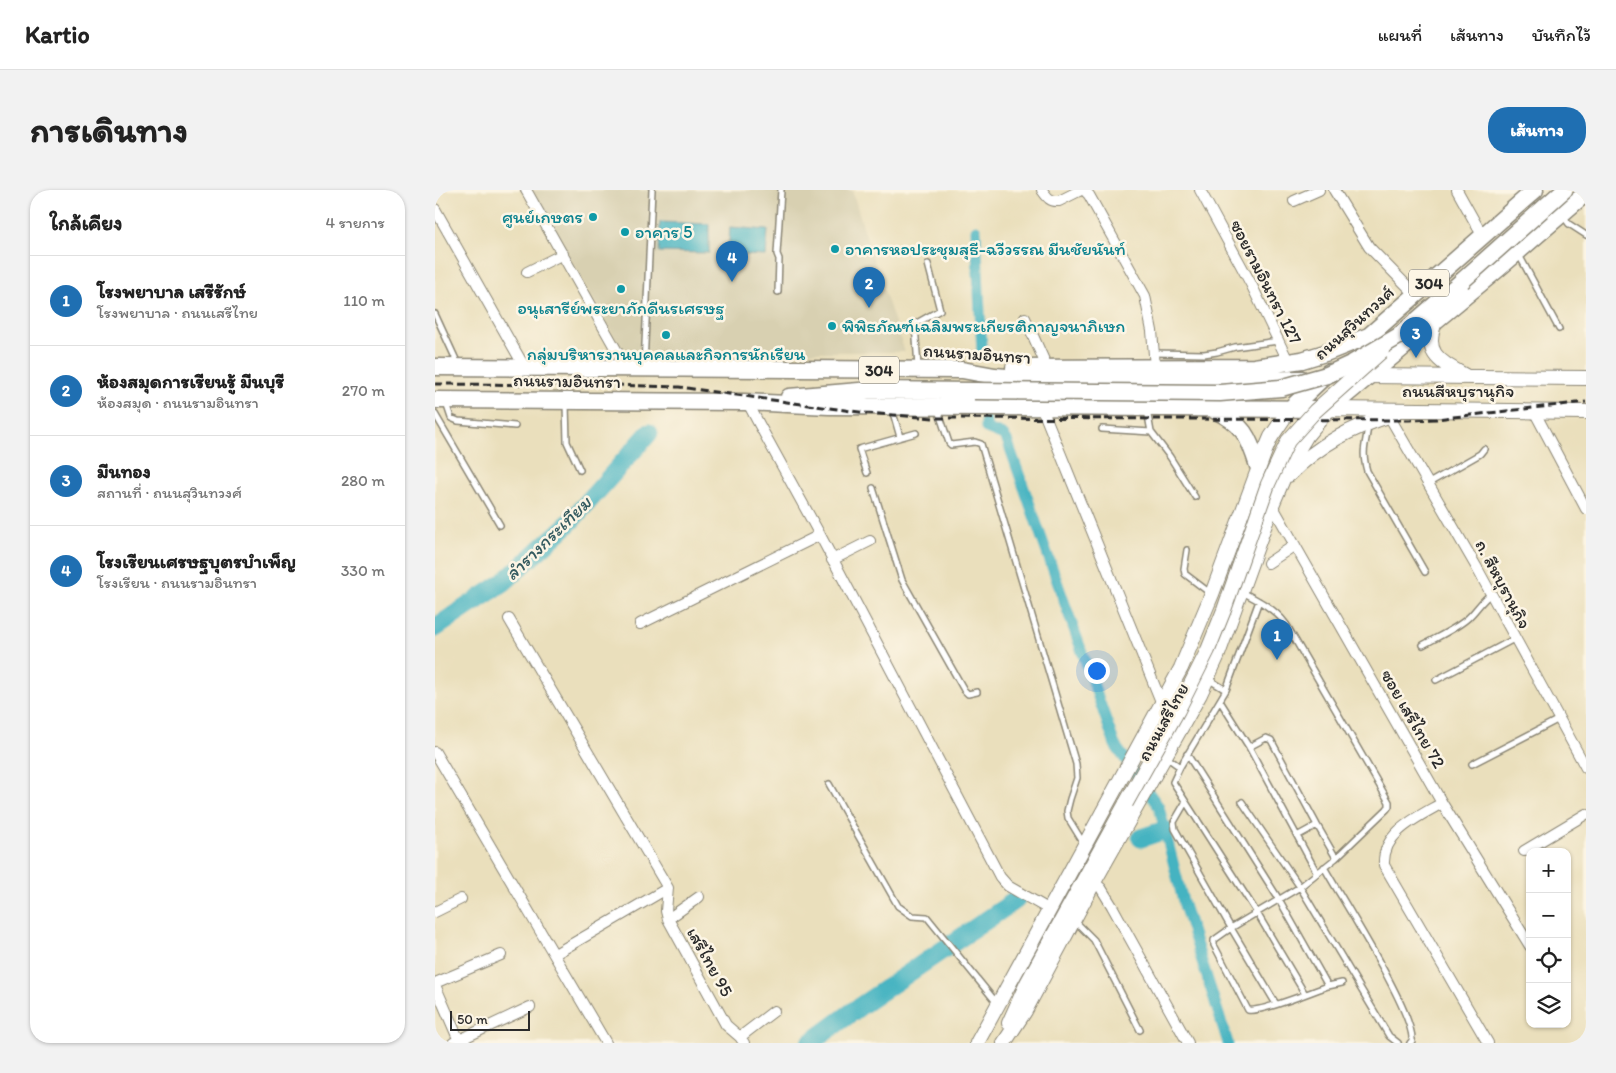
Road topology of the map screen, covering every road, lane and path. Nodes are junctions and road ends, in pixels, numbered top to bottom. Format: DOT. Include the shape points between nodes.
graph roads {
  1 [pos="526,190"];
  2 [pos="652,190"];
  3 [pos="781,190"];
  4 [pos="1042,190"];
  5 [pos="1081,190"];
  6 [pos="1201,190"];
  7 [pos="1319,190"];
  8 [pos="1334,190"];
  9 [pos="1457,190"];
  10 [pos="1535,190"];
  11 [pos="1564,190"];
  12 [pos="1586,193"];
  13 [pos="1294,201"];
  14 [pos="435,208"];
  15 [pos="1562,214"];
  16 [pos="1482,235"];
  17 [pos="1586,235"];
  18 [pos="1467,248"];
  19 [pos="1518,252"];
  20 [pos="563,254"];
  21 [pos="928,264"];
  22 [pos="1498,269"];
  23 [pos="527,272"];
  24 [pos="778,292"];
  25 [pos="1416,295"];
  26 [pos="435,314"];
  27 [pos="1025,318"];
  28 [pos="1389,318"];
  29 [pos="1436,320"];
  30 [pos="1559,329"];
  31 [pos="1371,335"];
  32 [pos="1418,335"];
  33 [pos="1399,336"];
  34 [pos="1278,341"];
  35 [pos="1154,360"];
  36 [pos="1289,363"];
  37 [pos="435,367"];
  38 [pos="459,367"];
  39 [pos="1047,367"];
  40 [pos="525,368"];
  41 [pos="643,368"];
  42 [pos="627,369"];
  43 [pos="918,370"];
  44 [pos="962,370"];
  45 [pos="1367,376"];
  46 [pos="1467,377"];
  47 [pos="1323,378"];
  48 [pos="1586,378"];
  49 [pos="1119,379"];
  50 [pos="440,400"];
  51 [pos="566,401"];
  52 [pos="744,402"];
  53 [pos="891,407"];
  54 [pos="937,407"];
  55 [pos="1042,408"];
  56 [pos="1120,409"];
  57 [pos="1147,409"];
  58 [pos="1212,409"];
  59 [pos="1290,409"];
  60 [pos="1329,409"];
  61 [pos="1409,410"];
  62 [pos="1534,411"];
  63 [pos="1586,412"];
  64 [pos="435,414"];
  65 [pos="1389,416"];
  66 [pos="437,422"];
  67 [pos="1369,422"];
  68 [pos="515,426"];
  69 [pos="1102,429"];
  70 [pos="1151,432"];
  71 [pos="916,433"];
  72 [pos="900,437"];
  73 [pos="1484,449"];
  74 [pos="1258,466"];
  75 [pos="580,470"];
  76 [pos="867,473"];
  77 [pos="1429,483"];
  78 [pos="1280,484"];
  79 [pos="873,488"];
  80 [pos="1195,497"];
  81 [pos="1272,505"];
  82 [pos="1586,509"];
  83 [pos="499,524"];
  84 [pos="819,535"];
  85 [pos="870,541"];
  86 [pos="1295,545"];
  87 [pos="1187,550"];
  88 [pos="832,560"];
  89 [pos="1267,563"];
  90 [pos="1425,572"];
  91 [pos="1241,592"];
  92 [pos="1212,594"];
  93 [pos="1491,594"];
  94 [pos="1259,601"];
  95 [pos="1203,615"];
  96 [pos="509,619"];
  97 [pos="640,624"];
  98 [pos="1228,626"];
  99 [pos="1515,639"];
  100 [pos="1423,645"];
  101 [pos="1208,679"];
  102 [pos="1436,680"];
  103 [pos="1226,690"];
  104 [pos="977,692"];
  105 [pos="1220,701"];
  106 [pos="1163,704"];
  107 [pos="1559,720"];
  108 [pos="1249,747"];
  109 [pos="435,752"];
  110 [pos="1187,754"];
  111 [pos="1165,756"];
  112 [pos="1472,764"];
  113 [pos="1180,766"];
  114 [pos="1586,768"];
  115 [pos="829,784"];
  116 [pos="1242,802"];
  117 [pos="1185,803"];
  118 [pos="1442,803"];
  119 [pos="1586,814"];
  120 [pos="1317,825"];
  121 [pos="1297,836"];
  122 [pos="1085,845"];
  123 [pos="1524,851"];
  124 [pos="1336,858"];
  125 [pos="1324,868"];
  126 [pos="1317,873"];
  127 [pos="1094,882"];
  128 [pos="1300,887"];
  129 [pos="668,888"];
  130 [pos="699,897"];
  131 [pos="461,899"];
  132 [pos="1279,901"];
  133 [pos="1050,910"];
  134 [pos="435,912"];
  135 [pos="1257,913"];
  136 [pos="668,919"];
  137 [pos="1074,920"];
  138 [pos="1231,928"];
  139 [pos="1526,940"];
  140 [pos="555,954"];
  141 [pos="501,955"];
  142 [pos="1342,983"];
  143 [pos="435,984"];
  144 [pos="1329,986"];
  145 [pos="1305,994"];
  146 [pos="998,1004"];
  147 [pos="1276,1004"];
  148 [pos="530,1007"];
  149 [pos="774,1011"];
  150 [pos="1140,1030"];
  151 [pos="742,1040"];
  152 [pos="457,1042"];
  153 [pos="606,1043"];
  154 [pos="977,1043"];
  155 [pos="1003,1043"];
  156 [pos="1189,1043"];
  157 [pos="1398,1043"];
  158 [pos="1410,1043"];
  159 [pos="1488,1043"];
  1 -- 20 [label="street"];
  2 -- 41 [label="lane"];
  3 -- 24 [label="lane"];
  4 -- 5 [label="street" via="1055,202"];
  5 -- 35 [label="street" via="1089,195 1145,296"];
  6 -- 34 [label="street, ซอยรามอินทรา 127"];
  7 -- 13 [label="street"];
  8 -- 25 [label="street" via="1369,247"];
  9 -- 16 [label="street"];
  10 -- 16 [label="highway, ถนนสุวินทวงศ์ / 304"];
  11 -- 33 [label="highway, bridge"];
  12 -- 15 [label="highway, 304"];
  14 -- 40 [label="street"];
  15 -- 17 [label="lane" via="1569,224"];
  15 -- 19 [label="highway, 304"];
  16 -- 18 [label="highway, ถนนสุวินทวงศ์ / 304"];
  18 -- 22 [label="highway" via="1460,260 1466,270"];
  18 -- 25 [label="highway, ถนนสุวินทวงศ์ / 304"];
  19 -- 22 [label="highway, 304"];
  19 -- 30 [label="lane"];
  20 -- 23 [label="street"];
  20 -- 42 [label="street"];
  21 -- 43 [label="lane" via="940,310 915,324"];
  22 -- 29 [label="highway, 304"];
  25 -- 28 [label="highway, ถนนสุวินทวงศ์ / 304"];
  26 -- 38 [label="lane"];
  27 -- 39 [label="street"];
  28 -- 31 [label="highway, ถนนสุวินทวงศ์ / 304"];
  28 -- 32 [label="highway" via="1383,329 1390,339"];
  29 -- 32 [label="highway, 304"];
  29 -- 46 [label="main road" via="1430,340 1434,352 1443,363"];
  31 -- 36 [label="highway"];
  31 -- 47 [label="highway, ถนนสุวินทวงศ์ / 304"];
  32 -- 45 [label="highway, 304"];
  33 -- 52 [label="highway, bridge" via="1327,375 1281,388 1220,392 862,391"];
  33 -- 155 [label="main road, bridge" via="1315,411 1288,441 1268,484 1208,650 1027,984"];
  34 -- 35 [label="lane"];
  34 -- 36 [label="street, ซอยรามอินทรา 127"];
  35 -- 36 [label="highway" via="1254,367"];
  35 -- 39 [label="highway"];
  37 -- 38 [label="highway, ถนนรามอินทรา / 304"];
  38 -- 40 [label="highway, ถนนรามอินทรา / 304"];
  39 -- 44 [label="highway"];
  40 -- 42 [label="highway, ถนนรามอินทรา / 304"];
  41 -- 42 [label="highway, ถนนรามอินทรา / 304"];
  41 -- 43 [label="highway, ถนนรามอินทรา / 304"];
  43 -- 44 [label="highway, ถนนรามอินทรา / 304"];
  44 -- 49 [label="highway, ถนนรามอินทรา / 304" via="1030,379"];
  45 -- 46 [label="main road, ถนนสีหบุรานุกิจ"];
  45 -- 47 [label="highway, ถนนรามอินทรา / 304"];
  45 -- 60 [label="highway, 304"];
  46 -- 48 [label="main road, ถนนสีหบุรานุกิจ"];
  47 -- 49 [label="highway, ถนนรามอินทรา / 304"];
  47 -- 59 [label="highway, ถนนสุวินทวงศ์ / 304"];
  49 -- 56 [label="highway"];
  50 -- 51 [label="highway, ถนนรามอินทรา / 304"];
  50 -- 68 [label="lane" via="451,418 458,421"];
  51 -- 52 [label="highway, ถนนรามอินทรา / 304"];
  51 -- 75 [label="lane" via="567,442"];
  52 -- 53 [label="highway, ถนนรามอินทรา / 304"];
  52 -- 84 [label="street" via="750,407"];
  53 -- 54 [label="highway, ถนนรามอินทรา / 304"];
  53 -- 72 [label="lane"];
  54 -- 55 [label="highway, ถนนรามอินทรา / 304"];
  54 -- 122 [label="lane" via="951,446 981,444 1076,764 1077,778 1067,811"];
  55 -- 56 [label="highway, ถนนรามอินทรา / 304"];
  55 -- 106 [label="street"];
  56 -- 57 [label="highway, ถนนรามอินทรา / 304"];
  57 -- 58 [label="highway, ถนนรามอินทรา / 304"];
  57 -- 70 [label="lane"];
  58 -- 59 [label="highway, ถนนรามอินทรา / 304"];
  58 -- 74 [label="highway" via="1242,429"];
  59 -- 60 [label="highway, ถนนรามอินทรา / 304"];
  59 -- 74 [label="main road, ถนนเสรีไทย" via="1271,437"];
  60 -- 61 [label="main road, ถนนสีหบุรานุกิจ"];
  60 -- 78 [label="main road, ถนนเสรีไทย" via="1298,450"];
  61 -- 62 [label="main road, ถนนสีหบุรานุกิจ"];
  61 -- 65 [label="main road"];
  62 -- 63 [label="main road, ถนนสีหบุรานุกิจ"];
  62 -- 82 [label="street"];
  64 -- 66 [label="lane"];
  65 -- 67 [label="main road"];
  65 -- 77 [label="street, ถ. สีหบุรานุกิจ"];
  66 -- 83 [label="lane"];
  67 -- 78 [label="main road" via="1321,447"];
  67 -- 90 [label="lane" via="1363,449 1367,470"];
  69 -- 70 [label="lane"];
  70 -- 80 [label="lane"];
  71 -- 72 [label="lane"];
  72 -- 76 [label="lane" via="859,449"];
  73 -- 77 [label="lane"];
  74 -- 92 [label="main road, ถนนเสรีไทย"];
  77 -- 93 [label="street, ถ. สีหบุรานุกิจ"];
  78 -- 81 [label="main road, ถนนเสรีไทย"];
  79 -- 104 [label="lane" via="902,580 964,690 968,694"];
  81 -- 86 [label="street, ซอย เสรีไทย 72"];
  81 -- 91 [label="main road, ถนนเสรีไทย"];
  84 -- 88 [label="street"];
  84 -- 97 [label="street"];
  85 -- 88 [label="street"];
  86 -- 89 [label="street"];
  86 -- 118 [label="street, ซอย เสรีไทย 72"];
  87 -- 92 [label="lane" via="1185,574"];
  88 -- 133 [label="street" via="1000,877 1008,886"];
  91 -- 94 [label="lane"];
  91 -- 98 [label="main road, ถนนเสรีไทย"];
  92 -- 95 [label="main road, ถนนเสรีไทย"];
  93 -- 99 [label="street, ถ. สีหบุรานุกิจ"];
  93 -- 100 [label="lane" via="1462,623"];
  94 -- 103 [label="lane"];
  94 -- 124 [label="lane" via="1286,624 1389,802 1387,809"];
  95 -- 98 [label="main road" via="1219,615"];
  95 -- 106 [label="main road, ถนนเสรีไทย"];
  96 -- 129 [label="street"];
  98 -- 101 [label="main road, ถนนเสรีไทย"];
  99 -- 102 [label="lane"];
  99 -- 107 [label="street, ถ. สีหบุรานุกิจ"];
  101 -- 103 [label="lane"];
  101 -- 111 [label="main road, ถนนเสรีไทย"];
  103 -- 105 [label="lane"];
  105 -- 108 [label="lane"];
  105 -- 110 [label="lane"];
  106 -- 122 [label="main road, ถนนเสรีไทย"];
  107 -- 112 [label="lane"];
  107 -- 114 [label="street, ถ. สีหบุรานุกิจ"];
  108 -- 120 [label="lane" via="1262,738 1271,740"];
  108 -- 121 [label="lane"];
  109 -- 140 [label="street"];
  110 -- 113 [label="lane"];
  110 -- 132 [label="lane"];
  111 -- 113 [label="lane"];
  111 -- 127 [label="main road, ถนนเสรีไทย"];
  113 -- 117 [label="lane" via="1173,782"];
  115 -- 146 [label="lane" via="898,906 912,916 927,917"];
  116 -- 128 [label="lane"];
  117 -- 135 [label="lane"];
  117 -- 138 [label="lane" via="1174,822 1175,829"];
  118 -- 139 [label="street, ซอย เสรีไทย 72"];
  118 -- 159 [label="street" via="1399,829 1388,843 1383,855 1384,865"];
  119 -- 123 [label="street"];
  120 -- 121 [label="lane"];
  120 -- 124 [label="lane"];
  121 -- 126 [label="lane"];
  122 -- 133 [label="main road, ถนนเสรีไทย"];
  124 -- 125 [label="lane"];
  125 -- 126 [label="lane"];
  125 -- 158 [label="lane" via="1394,990 1410,1026"];
  126 -- 128 [label="lane"];
  127 -- 137 [label="main road, ถนนเสรีไทย"];
  127 -- 156 [label="street" via="1112,906"];
  128 -- 132 [label="lane"];
  128 -- 157 [label="lane" via="1389,1036"];
  129 -- 136 [label="street, เสรีไทย 95"];
  129 -- 140 [label="street"];
  130 -- 136 [label="street"];
  131 -- 134 [label="street"];
  132 -- 135 [label="lane"];
  132 -- 144 [label="lane"];
  133 -- 146 [label="main road, ถนนเสรีไทย"];
  135 -- 138 [label="lane"];
  135 -- 145 [label="lane"];
  136 -- 151 [label="street, เสรีไทย 95" via="727,1025"];
  137 -- 150 [label="lane" via="1094,940"];
  137 -- 155 [label="main road, ถนนเสรีไทย" via="1025,1011"];
  138 -- 147 [label="lane"];
  138 -- 147 [label="lane" via="1213,942 1249,1010"];
  140 -- 153 [label="street"];
  141 -- 143 [label="street"];
  142 -- 144 [label="lane"];
  143 -- 152 [label="street"];
  144 -- 145 [label="lane"];
  145 -- 147 [label="lane"];
  146 -- 154 [label="main road, ถนนเสรีไทย"];
  148 -- 152 [label="street"];
  149 -- 151 [label="street"];
}
